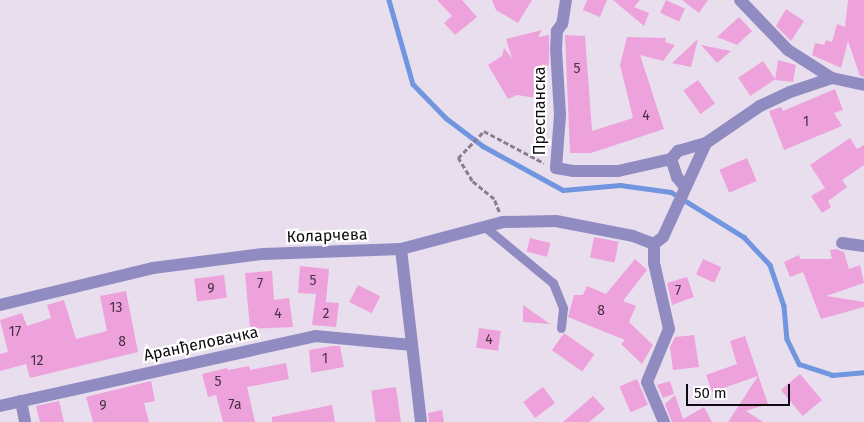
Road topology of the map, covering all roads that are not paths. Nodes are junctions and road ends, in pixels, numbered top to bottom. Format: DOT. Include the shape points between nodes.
graph roads {
  1 [pos="566,0"];
  2 [pos="740,0"];
  3 [pos="832,78"];
  4 [pos="864,85"];
  5 [pos="706,143"];
  6 [pos="671,159"];
  7 [pos="685,188"];
  8 [pos="485,227"];
  9 [pos="842,243"];
  10 [pos="654,244"];
  11 [pos="864,246"];
  12 [pos="402,250"];
  13 [pos="0,305"];
  14 [pos="562,328"];
  15 [pos="412,345"];
  16 [pos="21,402"];
  17 [pos="0,406"];
  18 [pos="25,422"];
  19 [pos="421,422"];
  20 [pos="664,422"];
  1 -- 6 [label="street, Преспанска" via="562,24 557,31 560,115 556,168 618,171"];
  2 -- 3 [label="street" via="788,50"];
  3 -- 4 [label="street"];
  3 -- 5 [label="street" via="760,106"];
  5 -- 6 [label="street, Преспанска" via="678,150"];
  5 -- 7 [label="street"];
  6 -- 7 [label="street"];
  7 -- 10 [label="street" via="663,237"];
  8 -- 10 [label="street, Коларчева" via="503,222 556,221 633,236"];
  8 -- 12 [label="street, Коларчева"];
  8 -- 14 [label="lane" via="553,284 563,308"];
  9 -- 11 [label="street"];
  10 -- 20 [label="street" via="654,262 669,329 647,382"];
  12 -- 13 [label="street, Коларчева" via="263,254 153,268"];
  12 -- 15 [label="street"];
  15 -- 16 [label="street, Аранђеловачка" via="315,336"];
  15 -- 19 [label="street"];
  16 -- 17 [label="street, Аранђеловачка"];
  16 -- 18 [label="street"];
}
